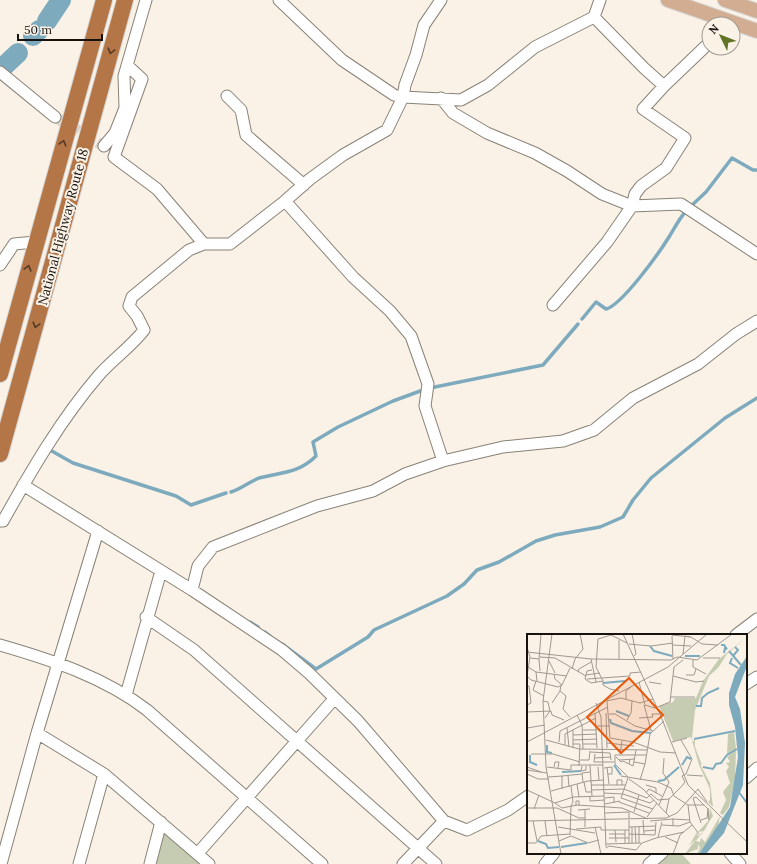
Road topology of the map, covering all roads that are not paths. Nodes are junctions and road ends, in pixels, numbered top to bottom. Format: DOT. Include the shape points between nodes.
graph roads {
  1 [pos="104,0"];
  2 [pos="125,0"];
  3 [pos="146,0"];
  4 [pos="278,0"];
  5 [pos="441,0"];
  6 [pos="600,0"];
  7 [pos="668,0"];
  8 [pos="725,0"];
  9 [pos="757,11"];
  10 [pos="705,16"];
  11 [pos="594,17"];
  12 [pos="741,27"];
  13 [pos="757,31"];
  14 [pos="701,51"];
  15 [pos="128,66"];
  16 [pos="0,72"];
  17 [pos="664,86"];
  18 [pos="227,96"];
  19 [pos="402,97"];
  20 [pos="441,98"];
  21 [pos="55,117"];
  22 [pos="104,146"];
  23 [pos="304,185"];
  24 [pos="285,201"];
  25 [pos="632,206"];
  26 [pos="35,242"];
  27 [pos="204,244"];
  28 [pos="757,254"];
  29 [pos="0,265"];
  30 [pos="552,305"];
  31 [pos="757,321"];
  32 [pos="0,374"];
  33 [pos="0,454"];
  34 [pos="444,461"];
  35 [pos="23,485"];
  36 [pos="0,521"];
  37 [pos="98,531"];
  38 [pos="161,571"];
  39 [pos="192,590"];
  40 [pos="146,617"];
  41 [pos="757,619"];
  42 [pos="737,634"];
  43 [pos="0,645"];
  44 [pos="58,662"];
  45 [pos="757,677"];
  46 [pos="747,683"];
  47 [pos="126,695"];
  48 [pos="334,699"];
  49 [pos="37,733"];
  50 [pos="297,741"];
  51 [pos="757,768"];
  52 [pos="104,774"];
  53 [pos="747,777"];
  54 [pos="247,797"];
  55 [pos="527,797"];
  56 [pos="444,821"];
  57 [pos="160,822"];
  58 [pos="418,848"];
  59 [pos="198,853"];
  60 [pos="553,854"];
  61 [pos="661,854"];
  62 [pos="731,854"];
  63 [pos="1,864"];
  64 [pos="79,864"];
  65 [pos="150,864"];
  66 [pos="209,864"];
  67 [pos="322,864"];
  68 [pos="404,864"];
  69 [pos="436,864"];
  70 [pos="545,864"];
  71 [pos="649,864"];
  72 [pos="740,864"];
  26 -- 1 [label="highway, National Highway Route 18, one-way"];
  2 -- 33 [label="highway, National Highway Route 18, one-way"];
  3 -- 15 [label="street"];
  4 -- 19 [label="street" via="342,60 394,95"];
  5 -- 19 [label="street" via="424,25"];
  6 -- 11 [label="street"];
  7 -- 10 [label="main road"];
  8 -- 9 [label="main road"];
  11 -- 17 [label="street"];
  11 -- 20 [label="street" via="534,47 488,85 460,100"];
  12 -- 13 [label="main road"];
  14 -- 17 [label="street"];
  15 -- 22 [label="street" via="124,76 125,108 115,133"];
  15 -- 27 [label="street" via="142,78 114,157 157,189"];
  16 -- 21 [label="street"];
  17 -- 25 [label="street" via="644,109 685,138 666,168 641,186 635,194"];
  18 -- 23 [label="street" via="241,110 246,135"];
  19 -- 20 [label="street"];
  19 -- 23 [label="street" via="387,130 343,155"];
  20 -- 25 [label="street" via="453,113 487,133 535,153 602,194"];
  23 -- 24 [label="street"];
  24 -- 27 [label="street" via="230,244"];
  24 -- 34 [label="street" via="353,277 411,336 428,384 424,406"];
  25 -- 28 [label="street" via="681,204"];
  25 -- 30 [label="street" via="607,242"];
  26 -- 29 [label="street" via="14,244"];
  32 -- 26 [label="highway, National Highway Route 18, one-way"];
  27 -- 35 [label="street" via="189,250 132,297 129,306 144,330 99,375 67,416"];
  31 -- 34 [label="street" via="698,364 633,398 594,430 563,442 503,447"];
  34 -- 39 [label="street" via="404,474 373,491 317,506 213,547 198,566"];
  35 -- 36 [label="street" via="3,521"];
  35 -- 37 [label="street"];
  37 -- 38 [label="street"];
  37 -- 44 [label="street"];
  38 -- 39 [label="street"];
  38 -- 40 [label="street"];
  39 -- 48 [label="street" via="282,650"];
  40 -- 47 [label="street"];
  40 -- 50 [label="street" via="194,650"];
  41 -- 42 [label="street"];
  43 -- 44 [label="street"];
  44 -- 47 [label="street"];
  44 -- 49 [label="street"];
  45 -- 46 [label="street"];
  47 -- 54 [label="street"];
  48 -- 50 [label="street"];
  48 -- 56 [label="street" via="358,721"];
  49 -- 52 [label="street"];
  49 -- 63 [label="street"];
  50 -- 54 [label="street"];
  50 -- 58 [label="street"];
  51 -- 53 [label="street"];
  52 -- 57 [label="street"];
  52 -- 64 [label="street"];
  54 -- 59 [label="street"];
  54 -- 67 [label="street"];
  55 -- 56 [label="street" via="508,810 467,830"];
  56 -- 58 [label="street"];
  57 -- 59 [label="street"];
  57 -- 65 [label="street"];
  58 -- 68 [label="street"];
  58 -- 69 [label="street"];
  59 -- 66 [label="street"];
  60 -- 70 [label="street"];
  61 -- 71 [label="street"];
  62 -- 72 [label="street"];
}
